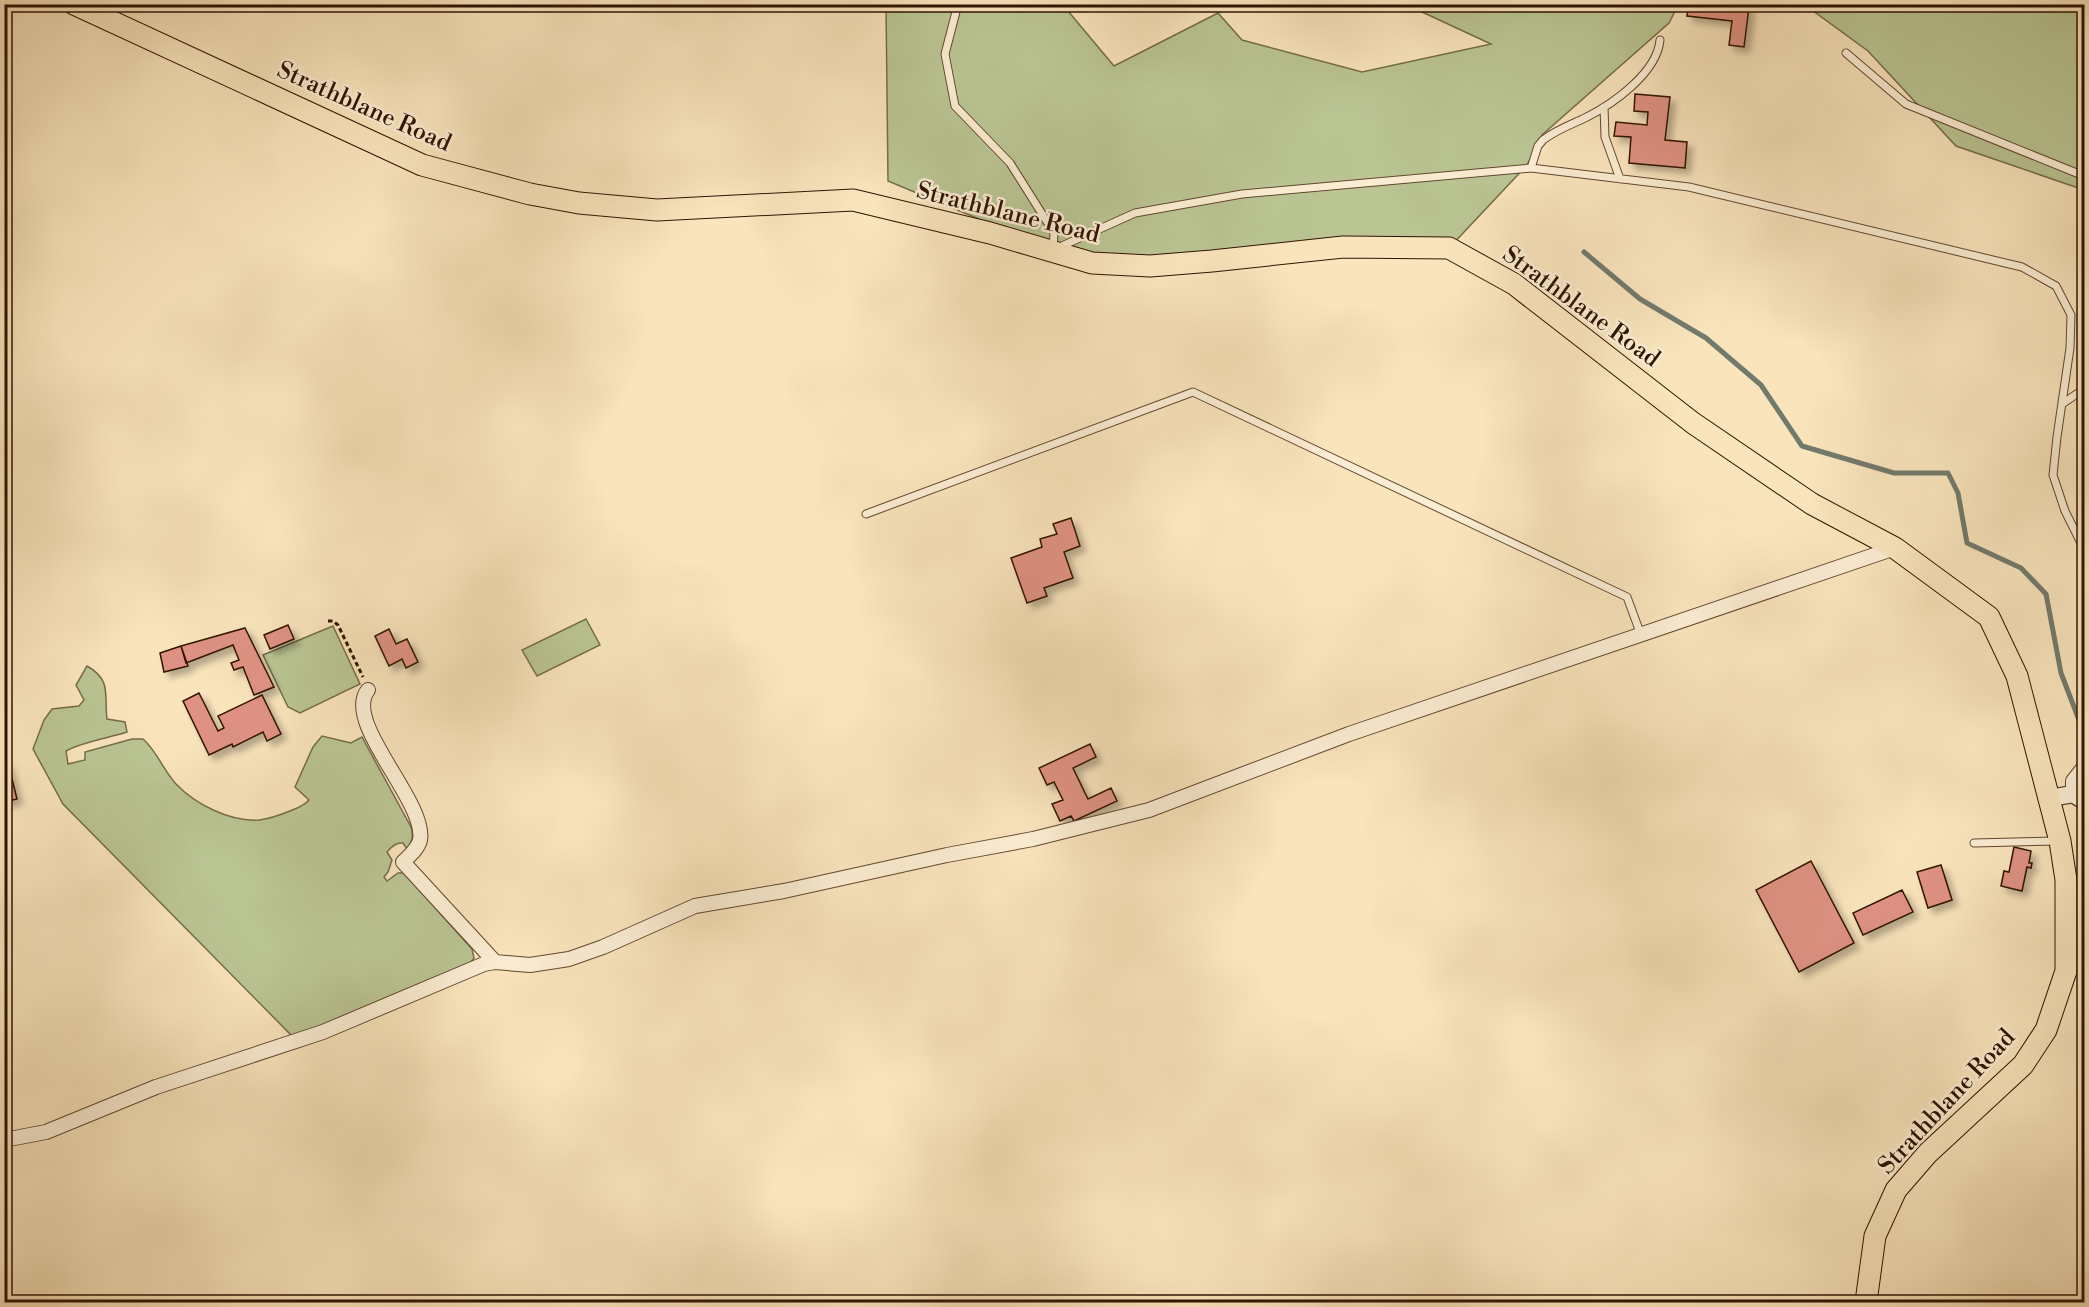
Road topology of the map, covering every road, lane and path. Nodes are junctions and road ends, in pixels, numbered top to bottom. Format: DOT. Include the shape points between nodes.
graph roads {
  1 [pos="74,4"];
  2 [pos="958,4"];
  3 [pos="1660,40"];
  4 [pos="1846,53"];
  5 [pos="1604,107"];
  6 [pos="1531,168"];
  7 [pos="2085,176"];
  8 [pos="1620,179"];
  9 [pos="2085,389"];
  10 [pos="2062,404"];
  11 [pos="866,514"];
  12 [pos="1895,548"];
  13 [pos="2085,549"];
  14 [pos="328,621"];
  15 [pos="1641,635"];
  16 [pos="369,690"];
  17 [pos="2085,768"];
  18 [pos="2079,797"];
  19 [pos="2050,798"];
  20 [pos="2060,841"];
  21 [pos="1974,843"];
  22 [pos="495,963"];
  23 [pos="4,1140"];
  24 [pos="1866,1302"];
  1 -- 12 [label="main road, Strathblane Road" via="422,165 530,194 657,210 853,200 990,233 1092,263 1150,266 1343,247 1449,248 1514,284 1693,423 1812,504"];
  2 -- 6 [label="lane" via="945,54 955,106 1010,163 1054,233 1053,250 1135,213 1242,194"];
  3 -- 5 [label="lane" via="1659,52 1647,70"];
  4 -- 7 [label="lane" via="1906,104"];
  5 -- 6 [label="lane" via="1543,140"];
  5 -- 8 [label="lane" via="1605,137"];
  6 -- 8 [label="lane"];
  8 -- 10 [label="lane" via="1689,187 2022,267 2056,286 2071,315"];
  9 -- 10 [label="lane"];
  10 -- 13 [label="lane" via="2053,475 2065,511"];
  11 -- 15 [label="lane" via="1193,392 1627,597"];
  12 -- 15 [label="street"];
  12 -- 19 [label="main road, Strathblane Road" via="1989,617 2017,676"];
  14 -- 16 [label="path" via="338,625"];
  15 -- 22 [label="street" via="1349,734 1149,810 1033,839 695,906 569,959 530,965"];
  16 -- 22 [label="street" via="362,705 375,741 418,820 419,844 403,862"];
  17 -- 18 [label="street" via="2073,781"];
  18 -- 19 [label="street"];
  19 -- 20 [label="main road, Strathblane Road"];
  20 -- 21 [label="lane"];
  20 -- 24 [label="main road, Strathblane Road" via="2066,880 2066,971 2046,1030 2023,1065 1928,1153 1896,1190 1875,1236"];
  22 -- 23 [label="street" via="484,964 323,1032 156,1087 46,1132"];
}
